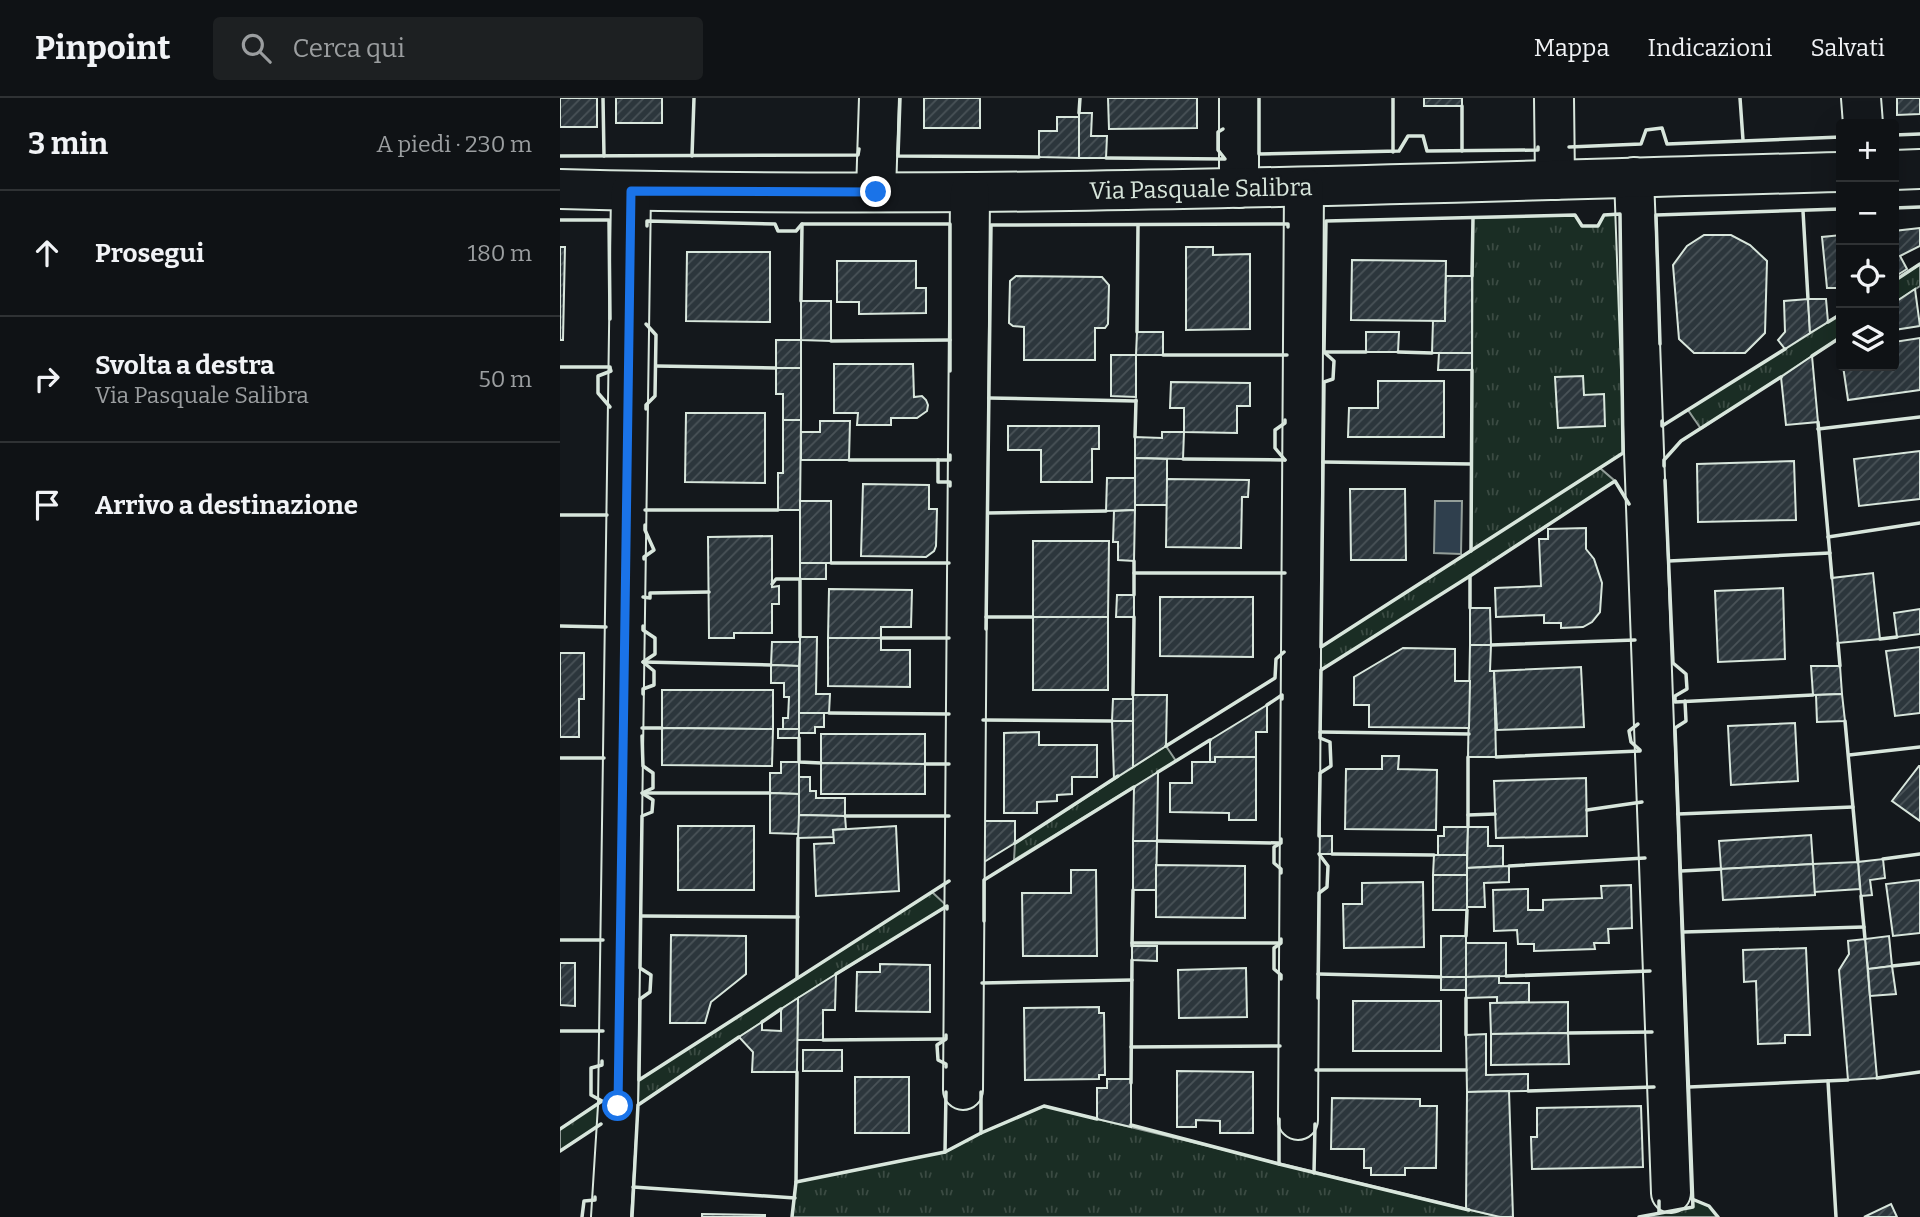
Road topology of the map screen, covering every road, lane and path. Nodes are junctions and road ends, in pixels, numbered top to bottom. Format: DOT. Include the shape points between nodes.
graph roads {
  1 [pos="878,98"];
  2 [pos="1239,98"];
  3 [pos="1554,98"];
  4 [pos="1861,98"];
  5 [pos="1863,119"];
  6 [pos="1920,169"];
  7 [pos="1899,170"];
  8 [pos="1836,172"];
  9 [pos="1634,177"];
  10 [pos="1555,180"];
  11 [pos="1304,187"];
  12 [pos="1239,188"];
  13 [pos="560,189"];
  14 [pos="631,191"];
  15 [pos="876,192"];
  16 [pos="970,192"];
  17 [pos="963,1090"];
  18 [pos="1298,1120"];
  19 [pos="1671,1193"];
  20 [pos="611,1217"];
  1 -- 15 [label="street"];
  2 -- 12 [label="street"];
  3 -- 10 [label="street"];
  4 -- 5 [label="street"];
  6 -- 7 [label="street"];
  8 -- 9 [label="street, Via Pasquale Salibra"];
  9 -- 10 [label="street, Via Pasquale Salibra"];
  9 -- 19 [label="street"];
  10 -- 11 [label="street, Via Pasquale Salibra"];
  11 -- 12 [label="street, Via Pasquale Salibra"];
  11 -- 18 [label="street"];
  12 -- 16 [label="street, Via Pasquale Salibra"];
  13 -- 14 [label="street, Via Pasquale Salibra"];
  14 -- 15 [label="street, Via Pasquale Salibra"];
  14 -- 20 [label="street" via="618,1106"];
  15 -- 16 [label="street, Via Pasquale Salibra"];
  16 -- 17 [label="street"];
}
